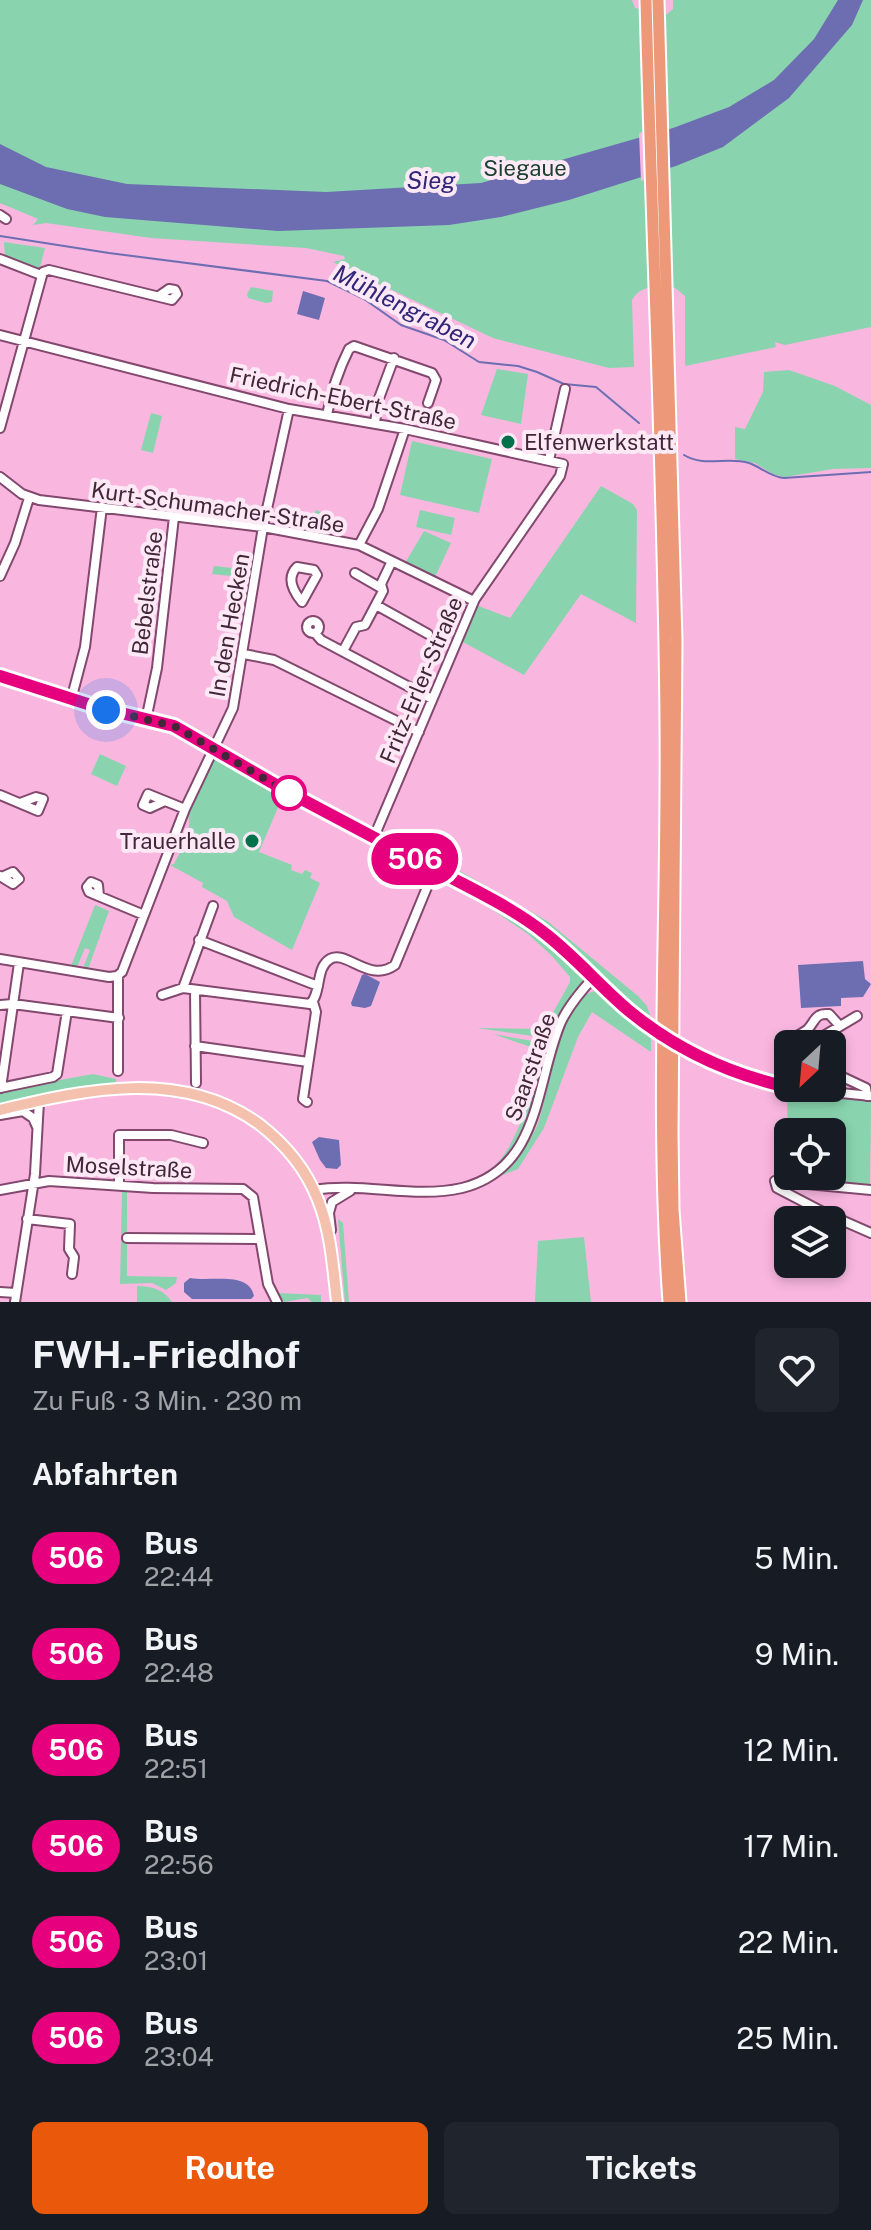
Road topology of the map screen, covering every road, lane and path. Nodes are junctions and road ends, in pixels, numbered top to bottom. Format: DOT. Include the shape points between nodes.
graph roads {
  1 [pos="649,5"];
  2 [pos="0,259"];
  3 [pos="43,273"];
  4 [pos="660,290"];
  5 [pos="159,296"];
  6 [pos="0,335"];
  7 [pos="24,340"];
  8 [pos="394,358"];
  9 [pos="565,389"];
  10 [pos="428,403"];
  11 [pos="289,409"];
  12 [pos="327,415"];
  13 [pos="375,423"];
  14 [pos="0,428"];
  15 [pos="405,429"];
  16 [pos="549,460"];
  17 [pos="563,464"];
  18 [pos="0,477"];
  19 [pos="29,498"];
  20 [pos="102,507"];
  21 [pos="174,517"];
  22 [pos="263,527"];
  23 [pos="359,545"];
  24 [pos="392,561"];
  25 [pos="355,573"];
  26 [pos="0,576"];
  27 [pos="382,590"];
  28 [pos="474,601"];
  29 [pos="302,602"];
  30 [pos="380,607"];
  31 [pos="428,634"];
  32 [pos="343,651"];
  33 [pos="244,654"];
  34 [pos="0,676"];
  35 [pos="432,699"];
  36 [pos="71,700"];
  37 [pos="146,720"];
  38 [pos="419,732"];
  39 [pos="214,749"];
  40 [pos="0,795"];
  41 [pos="165,801"];
  42 [pos="20,803"];
  43 [pos="185,809"];
  44 [pos="374,837"];
  45 [pos="422,863"];
  46 [pos="446,875"];
  47 [pos="430,880"];
  48 [pos="99,896"];
  49 [pos="213,906"];
  50 [pos="144,915"];
  51 [pos="199,940"];
  52 [pos="0,959"];
  53 [pos="19,963"];
  54 [pos="120,974"];
  55 [pos="594,977"];
  56 [pos="318,986"];
  57 [pos="183,988"];
  58 [pos="195,990"];
  59 [pos="162,995"];
  60 [pos="313,1002"];
  61 [pos="13,1004"];
  62 [pos="0,1005"];
  63 [pos="67,1011"];
  64 [pos="857,1016"];
  65 [pos="119,1018"];
  66 [pos="840,1026"];
  67 [pos="805,1030"];
  68 [pos="833,1030"];
  69 [pos="195,1046"];
  70 [pos="308,1062"];
  71 [pos="118,1071"];
  72 [pos="846,1079"];
  73 [pos="196,1083"];
  74 [pos="774,1083"];
  75 [pos="1,1088"];
  76 [pos="846,1094"];
  77 [pos="869,1096"];
  78 [pos="39,1101"];
  79 [pos="307,1102"];
  80 [pos="0,1112"];
  81 [pos="38,1131"];
  82 [pos="203,1143"];
  83 [pos="32,1185"];
  84 [pos="119,1185"];
  85 [pos="0,1190"];
  86 [pos="314,1190"];
  87 [pos="354,1190"];
  88 [pos="871,1190"];
  89 [pos="27,1219"];
  90 [pos="871,1233"];
  91 [pos="127,1238"];
  92 [pos="260,1239"];
  93 [pos="330,1248"];
  94 [pos="72,1274"];
  95 [pos="0,1292"];
  96 [pos="15,1297"];
  97 [pos="277,1302"];
  98 [pos="337,1302"];
  99 [pos="669,1302"];
  100 [pos="680,1302"];
  1 -- 4 [label="highway"];
  1 -- 4 [label="highway"];
  2 -- 3 [label="street"];
  3 -- 5 [label="street"];
  3 -- 7 [label="street"];
  4 -- 99 [label="highway" via="666,738 662,1128"];
  4 -- 100 [label="highway" via="676,654 673,1197"];
  6 -- 7 [label="street, Friedrich-Ebert-Straße"];
  7 -- 11 [label="street, Friedrich-Ebert-Straße"];
  7 -- 14 [label="street"];
  8 -- 10 [label="street" via="434,375"];
  8 -- 12 [label="street" via="350,348"];
  8 -- 13 [label="street"];
  9 -- 16 [label="street"];
  11 -- 12 [label="street, Friedrich-Ebert-Straße"];
  11 -- 22 [label="street, In den Hecken"];
  12 -- 13 [label="street, Friedrich-Ebert-Straße"];
  13 -- 15 [label="street, Friedrich-Ebert-Straße"];
  15 -- 16 [label="street, Friedrich-Ebert-Straße"];
  15 -- 23 [label="street" via="382,498"];
  16 -- 17 [label="street, Friedrich-Ebert-Straße"];
  17 -- 28 [label="street, Fritz-Erler-Straße" via="560,476"];
  18 -- 19 [label="street, Kurt-Schumacher-Straße"];
  19 -- 20 [label="street, Kurt-Schumacher-Straße"];
  19 -- 26 [label="street"];
  20 -- 21 [label="street, Kurt-Schumacher-Straße"];
  20 -- 36 [label="street" via="85,646"];
  21 -- 22 [label="street, Kurt-Schumacher-Straße"];
  21 -- 37 [label="street, Bebelstraße"];
  22 -- 23 [label="street, Kurt-Schumacher-Straße"];
  22 -- 33 [label="street, In den Hecken"];
  23 -- 24 [label="street, Kurt-Schumacher-Straße"];
  24 -- 27 [label="street"];
  24 -- 28 [label="street, Kurt-Schumacher-Straße"];
  25 -- 27 [label="street"];
  27 -- 30 [label="street"];
  28 -- 35 [label="street, Fritz-Erler-Straße"];
  29 -- 32 [label="street" via="319,625 315,633"];
  30 -- 31 [label="street"];
  30 -- 32 [label="street" via="365,625 356,627"];
  32 -- 35 [label="street"];
  33 -- 38 [label="street" via="274,660"];
  33 -- 39 [label="street, In den Hecken" via="233,708"];
  34 -- 36 [label="street"];
  35 -- 38 [label="street, Fritz-Erler-Straße"];
  36 -- 37 [label="street"];
  37 -- 39 [label="street" via="174,726"];
  38 -- 44 [label="street, Fritz-Erler-Straße"];
  39 -- 43 [label="street, In den Hecken"];
  39 -- 44 [label="street"];
  40 -- 42 [label="street"];
  41 -- 43 [label="street"];
  43 -- 50 [label="street, In den Hecken"];
  44 -- 45 [label="street"];
  45 -- 46 [label="street" via="440,856 447,864"];
  45 -- 47 [label="street"];
  46 -- 47 [label="street"];
  46 -- 55 [label="street" via="530,922"];
  47 -- 56 [label="street" via="395,965 376,972 331,958"];
  48 -- 50 [label="street"];
  49 -- 51 [label="street"];
  50 -- 54 [label="street, In den Hecken"];
  51 -- 56 [label="street"];
  51 -- 57 [label="street"];
  52 -- 53 [label="street"];
  53 -- 54 [label="street" via="109,977"];
  53 -- 61 [label="street"];
  54 -- 65 [label="street"];
  55 -- 74 [label="street, bridge" via="651,1027 687,1050"];
  55 -- 87 [label="street, Saarstraße" via="562,1021 528,1131 500,1167 458,1189"];
  56 -- 60 [label="street"];
  57 -- 58 [label="street"];
  57 -- 59 [label="street"];
  58 -- 60 [label="street"];
  58 -- 69 [label="street"];
  60 -- 70 [label="street"];
  61 -- 62 [label="street"];
  61 -- 63 [label="street"];
  61 -- 75 [label="street"];
  63 -- 65 [label="street"];
  63 -- 75 [label="street" via="56,1075"];
  64 -- 66 [label="street"];
  65 -- 71 [label="street"];
  66 -- 67 [label="street" via="829,1014 821,1014"];
  66 -- 68 [label="street"];
  69 -- 70 [label="street"];
  69 -- 73 [label="street"];
  70 -- 79 [label="street" via="303,1099"];
  72 -- 77 [label="street" via="866,1088"];
  76 -- 77 [label="street"];
  78 -- 80 [label="main road"];
  78 -- 81 [label="street"];
  78 -- 86 [label="main road" via="141,1087 195,1093 247,1116 275,1137"];
  80 -- 81 [label="street" via="23,1111"];
  81 -- 83 [label="street"];
  82 -- 84 [label="street" via="157,1130 119,1135"];
  83 -- 84 [label="street, Moselstraße"];
  83 -- 85 [label="street, Moselstraße"];
  83 -- 89 [label="street"];
  84 -- 92 [label="street, Moselstraße" via="243,1189 253,1197"];
  86 -- 87 [label="street, Saarstraße"];
  86 -- 93 [label="main road"];
  87 -- 93 [label="street" via="331,1204"];
  88 -- 90 [label="street" via="775,1181 777,1188 810,1206"];
  89 -- 94 [label="street" via="70,1224"];
  89 -- 96 [label="street"];
  91 -- 92 [label="street"];
  92 -- 97 [label="street"];
  93 -- 98 [label="main road"];
  95 -- 96 [label="street"];
}
